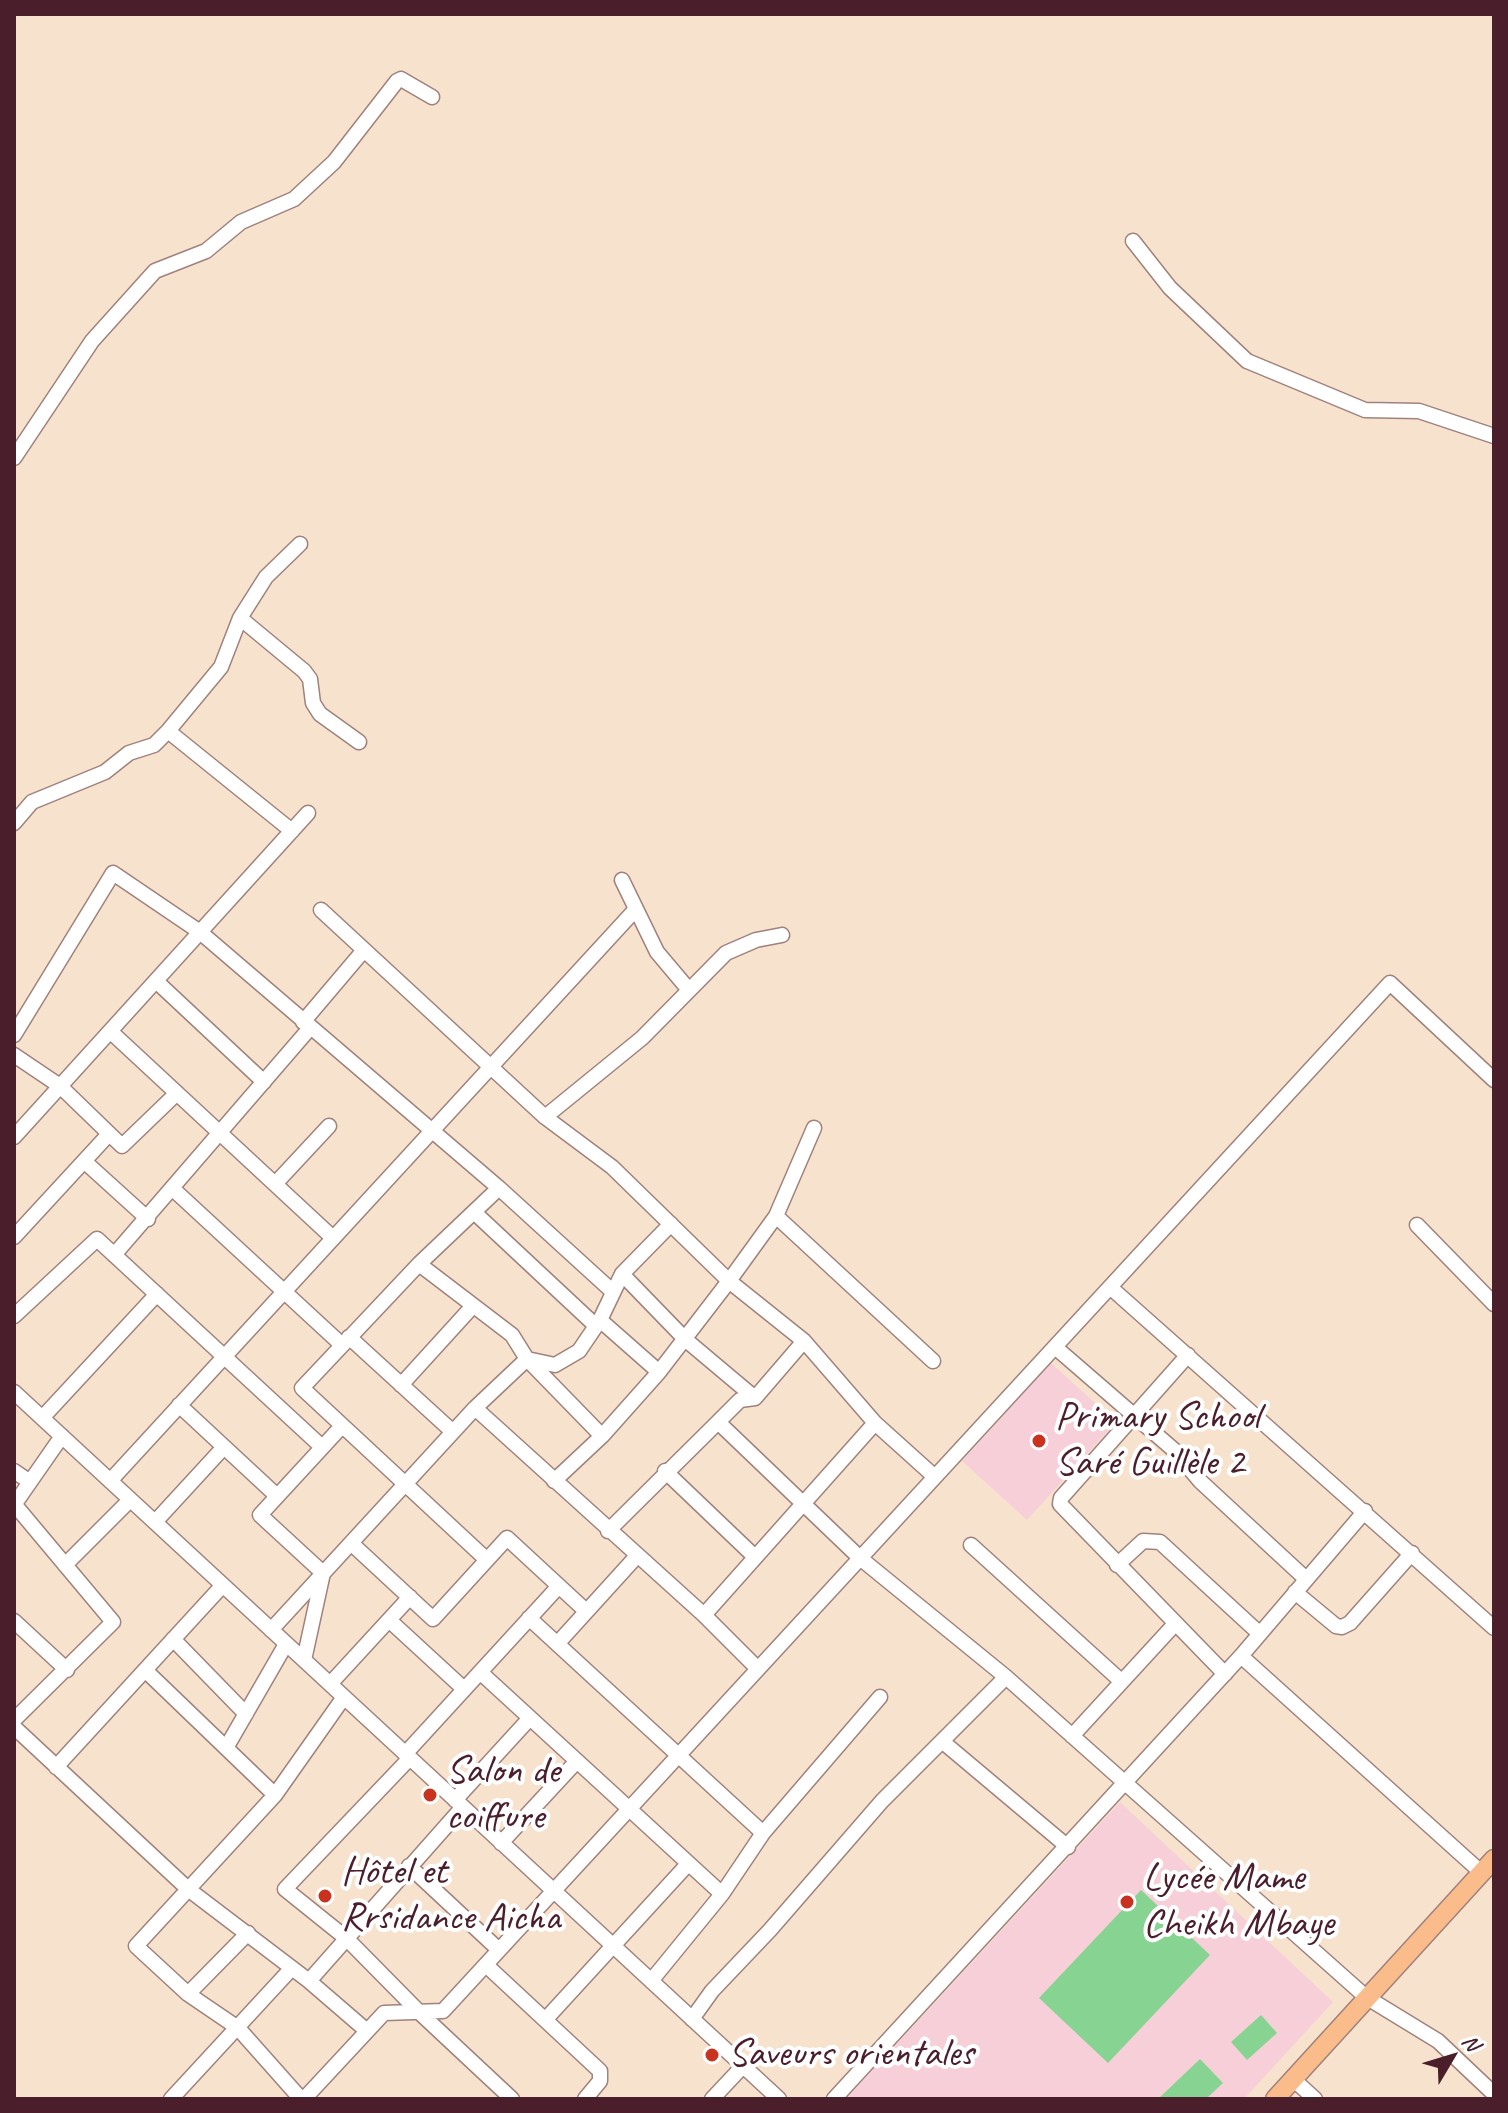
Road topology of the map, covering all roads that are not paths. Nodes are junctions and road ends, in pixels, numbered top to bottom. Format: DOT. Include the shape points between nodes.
graph roads {
  1 [pos="432,97"];
  2 [pos="1133,241"];
  3 [pos="1494,436"];
  4 [pos="14,458"];
  5 [pos="300,544"];
  6 [pos="240,618"];
  7 [pos="168,731"];
  8 [pos="359,742"];
  9 [pos="308,813"];
  10 [pos="14,823"];
  11 [pos="292,831"];
  12 [pos="622,880"];
  13 [pos="636,909"];
  14 [pos="321,910"];
  15 [pos="200,932"];
  16 [pos="782,935"];
  17 [pos="364,950"];
  18 [pos="156,981"];
  19 [pos="689,990"];
  20 [pos="307,1025"];
  21 [pos="110,1031"];
  22 [pos="14,1035"];
  23 [pos="14,1055"];
  24 [pos="491,1067"];
  25 [pos="1494,1080"];
  26 [pos="264,1082"];
  27 [pos="60,1086"];
  28 [pos="177,1093"];
  29 [pos="545,1117"];
  30 [pos="329,1126"];
  31 [pos="814,1128"];
  32 [pos="430,1132"];
  33 [pos="221,1133"];
  34 [pos="109,1134"];
  35 [pos="14,1137"];
  36 [pos="84,1161"];
  37 [pos="275,1184"];
  38 [pos="499,1188"];
  39 [pos="173,1189"];
  40 [pos="475,1213"];
  41 [pos="776,1216"];
  42 [pos="148,1219"];
  43 [pos="671,1224"];
  44 [pos="1417,1225"];
  45 [pos="14,1237"];
  46 [pos="333,1238"];
  47 [pos="114,1255"];
  48 [pos="419,1264"];
  49 [pos="622,1274"];
  50 [pos="729,1281"];
  51 [pos="1110,1287"];
  52 [pos="284,1291"];
  53 [pos="612,1291"];
  54 [pos="157,1294"];
  55 [pos="1494,1304"];
  56 [pos="472,1307"];
  57 [pos="14,1316"];
  58 [pos="598,1323"];
  59 [pos="686,1340"];
  60 [pos="346,1341"];
  61 [pos="804,1341"];
  62 [pos="1055,1347"];
  63 [pos="1188,1355"];
  64 [pos="224,1356"];
  65 [pos="527,1359"];
  66 [pos="933,1361"];
  67 [pos="659,1372"];
  68 [pos="401,1385"];
  69 [pos="14,1392"];
  70 [pos="755,1398"];
  71 [pos="179,1405"];
  72 [pos="475,1408"];
  73 [pos="1135,1416"];
  74 [pos="42,1418"];
  75 [pos="718,1422"];
  76 [pos="875,1423"];
  77 [pos="342,1426"];
  78 [pos="453,1432"];
  79 [pos="62,1436"];
  80 [pos="602,1436"];
  81 [pos="224,1447"];
  82 [pos="322,1447"];
  83 [pos="14,1471"];
  84 [pos="665,1471"];
  85 [pos="935,1477"];
  86 [pos="110,1481"];
  87 [pos="554,1481"];
  88 [pos="30,1482"];
  89 [pos="405,1484"];
  90 [pos="277,1496"];
  91 [pos="130,1500"];
  92 [pos="14,1505"];
  93 [pos="802,1505"];
  94 [pos="1365,1511"];
  95 [pos="155,1522"];
  96 [pos="608,1531"];
  97 [pos="351,1543"];
  98 [pos="971,1545"];
  99 [pos="1412,1553"];
  100 [pos="636,1557"];
  101 [pos="755,1557"];
  102 [pos="860,1558"];
  103 [pos="487,1560"];
  104 [pos="65,1565"];
  105 [pos="1117,1565"];
  106 [pos="323,1573"];
  107 [pos="1306,1579"];
  108 [pos="223,1585"];
  109 [pos="559,1586"];
  110 [pos="1295,1592"];
  111 [pos="410,1597"];
  112 [pos="586,1611"];
  113 [pos="704,1615"];
  114 [pos="529,1618"];
  115 [pos="389,1620"];
  116 [pos="14,1621"];
  117 [pos="1174,1625"];
  118 [pos="1494,1628"];
  119 [pos="271,1630"];
  120 [pos="1260,1634"];
  121 [pos="173,1639"];
  122 [pos="286,1644"];
  123 [pos="557,1644"];
  124 [pos="1241,1656"];
  125 [pos="304,1660"];
  126 [pos="758,1669"];
  127 [pos="67,1670"];
  128 [pos="145,1670"];
  129 [pos="480,1672"];
  130 [pos="1225,1674"];
  131 [pos="1006,1677"];
  132 [pos="1121,1681"];
  133 [pos="330,1684"];
  134 [pos="464,1689"];
  135 [pos="344,1697"];
  136 [pos="880,1697"];
  137 [pos="246,1714"];
  138 [pos="530,1718"];
  139 [pos="14,1720"];
  140 [pos="14,1727"];
  141 [pos="1072,1736"];
  142 [pos="943,1742"];
  143 [pos="226,1748"];
  144 [pos="680,1755"];
  145 [pos="407,1756"];
  146 [pos="577,1761"];
  147 [pos="56,1767"];
  148 [pos="1125,1784"];
  149 [pos="275,1795"];
  150 [pos="459,1803"];
  151 [pos="629,1809"];
  152 [pos="763,1833"];
  153 [pos="501,1843"];
  154 [pos="1068,1847"];
  155 [pos="688,1864"];
  156 [pos="409,1866"];
  157 [pos="1488,1866"];
  158 [pos="188,1889"];
  159 [pos="554,1891"];
  160 [pos="722,1894"];
  161 [pos="248,1933"];
  162 [pos="346,1938"];
  163 [pos="613,1946"];
  164 [pos="499,1950"];
  165 [pos="486,1965"];
  166 [pos="292,1968"];
  167 [pos="309,1981"];
  168 [pos="651,1981"];
  169 [pos="188,1994"];
  170 [pos="1366,1997"];
  171 [pos="420,2013"];
  172 [pos="692,2019"];
  173 [pos="545,2020"];
  174 [pos="238,2028"];
  175 [pos="367,2031"];
  176 [pos="743,2066"];
  177 [pos="1293,2079"];
  178 [pos="1494,2094"];
  179 [pos="171,2099"];
  180 [pos="303,2099"];
  181 [pos="512,2099"];
  182 [pos="585,2099"];
  183 [pos="712,2099"];
  184 [pos="779,2099"];
  185 [pos="834,2099"];
  186 [pos="1275,2099"];
  187 [pos="1315,2099"];
  1 -- 4 [label="street" via="397,81 310,187 280,207 241,222 206,251 155,271 92,341"];
  2 -- 3 [label="street" via="1170,288 1247,361 1365,410 1419,411"];
  5 -- 6 [label="street" via="266,577"];
  6 -- 7 [label="street" via="221,667"];
  6 -- 8 [label="street" via="304,671 320,714"];
  7 -- 10 [label="street" via="105,772 32,802"];
  7 -- 11 [label="street"];
  9 -- 11 [label="street"];
  11 -- 15 [label="street"];
  12 -- 13 [label="street"];
  13 -- 19 [label="street" via="657,952"];
  13 -- 24 [label="street"];
  14 -- 17 [label="street"];
  15 -- 18 [label="street"];
  15 -- 20 [label="street"];
  15 -- 22 [label="street" via="113,873"];
  16 -- 19 [label="street" via="726,953"];
  17 -- 20 [label="street"];
  17 -- 24 [label="street"];
  18 -- 21 [label="street"];
  18 -- 26 [label="street"];
  19 -- 29 [label="street" via="642,1038"];
  20 -- 26 [label="street"];
  20 -- 32 [label="street"];
  21 -- 27 [label="street"];
  21 -- 28 [label="street"];
  23 -- 27 [label="street"];
  24 -- 29 [label="street"];
  24 -- 32 [label="street"];
  25 -- 51 [label="street" via="1390,983"];
  26 -- 33 [label="street"];
  27 -- 34 [label="street"];
  27 -- 35 [label="street"];
  28 -- 33 [label="street"];
  28 -- 34 [label="street" via="122,1146"];
  29 -- 43 [label="street" via="612,1167"];
  30 -- 37 [label="street"];
  31 -- 41 [label="street"];
  32 -- 38 [label="street"];
  32 -- 46 [label="street"];
  33 -- 37 [label="street"];
  33 -- 39 [label="street"];
  34 -- 36 [label="street"];
  36 -- 42 [label="street"];
  36 -- 45 [label="street"];
  37 -- 46 [label="street"];
  38 -- 40 [label="street"];
  38 -- 53 [label="street"];
  39 -- 42 [label="street"];
  39 -- 52 [label="street"];
  40 -- 48 [label="street"];
  40 -- 58 [label="street"];
  41 -- 50 [label="street"];
  41 -- 66 [label="street"];
  42 -- 47 [label="street"];
  43 -- 49 [label="street"];
  43 -- 50 [label="street"];
  44 -- 55 [label="street"];
  46 -- 52 [label="street"];
  47 -- 54 [label="street"];
  47 -- 57 [label="street" via="97,1239"];
  48 -- 56 [label="street"];
  48 -- 60 [label="street"];
  49 -- 53 [label="street"];
  49 -- 59 [label="street"];
  50 -- 59 [label="street"];
  50 -- 61 [label="street"];
  51 -- 62 [label="street"];
  51 -- 63 [label="street"];
  52 -- 60 [label="street"];
  52 -- 64 [label="street"];
  53 -- 58 [label="street"];
  54 -- 64 [label="street"];
  54 -- 74 [label="street"];
  56 -- 65 [label="street" via="512,1335"];
  56 -- 68 [label="street"];
  58 -- 65 [label="street" via="579,1351 555,1365"];
  58 -- 67 [label="street"];
  59 -- 67 [label="street"];
  59 -- 70 [label="street"];
  60 -- 68 [label="street"];
  60 -- 77 [label="street" via="302,1388"];
  61 -- 70 [label="street"];
  61 -- 76 [label="street"];
  62 -- 73 [label="street"];
  62 -- 85 [label="street"];
  63 -- 73 [label="street"];
  63 -- 94 [label="street"];
  64 -- 71 [label="street"];
  64 -- 82 [label="street"];
  65 -- 72 [label="street"];
  65 -- 80 [label="street"];
  67 -- 80 [label="street"];
  68 -- 78 [label="street"];
  69 -- 74 [label="street"];
  70 -- 75 [label="street" via="740,1400"];
  71 -- 81 [label="street"];
  71 -- 86 [label="street"];
  72 -- 78 [label="street"];
  72 -- 87 [label="street"];
  73 -- 105 [label="street" via="1060,1504"];
  73 -- 107 [label="street"];
  74 -- 79 [label="street"];
  75 -- 84 [label="street"];
  75 -- 93 [label="street"];
  76 -- 85 [label="street"];
  76 -- 93 [label="street"];
  77 -- 82 [label="street"];
  77 -- 89 [label="street"];
  78 -- 89 [label="street"];
  79 -- 86 [label="street"];
  79 -- 88 [label="street"];
  80 -- 87 [label="street"];
  81 -- 90 [label="street"];
  81 -- 95 [label="street"];
  82 -- 90 [label="street"];
  83 -- 88 [label="street"];
  84 -- 96 [label="street"];
  84 -- 101 [label="street"];
  85 -- 102 [label="street"];
  86 -- 91 [label="street"];
  87 -- 96 [label="street"];
  88 -- 92 [label="street"];
  89 -- 97 [label="street"];
  89 -- 103 [label="street"];
  90 -- 106 [label="street" via="260,1515"];
  91 -- 95 [label="street"];
  91 -- 104 [label="street"];
  92 -- 104 [label="street"];
  93 -- 101 [label="street"];
  93 -- 102 [label="street"];
  94 -- 99 [label="street"];
  94 -- 107 [label="street"];
  95 -- 108 [label="street"];
  96 -- 100 [label="street"];
  97 -- 106 [label="street"];
  97 -- 111 [label="street"];
  98 -- 132 [label="street"];
  99 -- 110 [label="street" via="1342,1627"];
  99 -- 118 [label="street"];
  100 -- 112 [label="street"];
  100 -- 113 [label="street"];
  101 -- 113 [label="street"];
  102 -- 126 [label="street"];
  102 -- 131 [label="street"];
  103 -- 109 [label="street" via="507,1538"];
  103 -- 111 [label="street" via="433,1619"];
  104 -- 127 [label="street" via="113,1622"];
  105 -- 117 [label="street"];
  105 -- 120 [label="street" via="1143,1541 1160,1542"];
  106 -- 119 [label="street"];
  106 -- 125 [label="street"];
  107 -- 110 [label="street"];
  108 -- 119 [label="street"];
  108 -- 121 [label="street"];
  109 -- 112 [label="street"];
  109 -- 114 [label="street"];
  110 -- 120 [label="street"];
  111 -- 115 [label="street"];
  112 -- 123 [label="street"];
  113 -- 126 [label="street"];
  114 -- 123 [label="street"];
  114 -- 129 [label="street"];
  115 -- 133 [label="street"];
  115 -- 134 [label="street"];
  116 -- 127 [label="street"];
  117 -- 130 [label="street"];
  117 -- 132 [label="street"];
  119 -- 122 [label="street"];
  120 -- 124 [label="street"];
  121 -- 128 [label="street"];
  121 -- 137 [label="street"];
  122 -- 125 [label="street"];
  122 -- 137 [label="street"];
  123 -- 144 [label="street"];
  124 -- 130 [label="street"];
  124 -- 157 [label="street"];
  125 -- 133 [label="street"];
  126 -- 144 [label="street"];
  127 -- 139 [label="street"];
  128 -- 143 [label="street"];
  128 -- 147 [label="street"];
  129 -- 134 [label="street"];
  129 -- 138 [label="street"];
  130 -- 148 [label="street"];
  131 -- 141 [label="street"];
  131 -- 142 [label="street"];
  132 -- 141 [label="street"];
  133 -- 135 [label="street"];
  134 -- 145 [label="street"];
  135 -- 145 [label="street"];
  135 -- 149 [label="street"];
  136 -- 152 [label="street"];
  137 -- 143 [label="street"];
  138 -- 146 [label="street"];
  138 -- 150 [label="street"];
  140 -- 147 [label="street"];
  141 -- 148 [label="street"];
  142 -- 154 [label="street"];
  142 -- 172 [label="street" via="818,1871"];
  143 -- 149 [label="street"];
  144 -- 151 [label="street"];
  144 -- 152 [label="street"];
  145 -- 150 [label="street"];
  145 -- 162 [label="street" via="285,1889"];
  146 -- 151 [label="street"];
  146 -- 153 [label="street"];
  147 -- 158 [label="street"];
  148 -- 154 [label="street"];
  148 -- 170 [label="street"];
  149 -- 158 [label="street"];
  150 -- 153 [label="street"];
  150 -- 156 [label="street"];
  151 -- 155 [label="street"];
  151 -- 159 [label="street"];
  152 -- 160 [label="street"];
  153 -- 159 [label="street"];
  154 -- 185 [label="street"];
  155 -- 160 [label="street"];
  155 -- 163 [label="street"];
  156 -- 162 [label="street"];
  156 -- 164 [label="street"];
  157 -- 170 [label="main road"];
  158 -- 161 [label="street"];
  158 -- 169 [label="street" via="136,1946"];
  159 -- 163 [label="street"];
  159 -- 164 [label="street"];
  160 -- 168 [label="street"];
  161 -- 166 [label="street"];
  161 -- 169 [label="street"];
  162 -- 167 [label="street"];
  162 -- 171 [label="street"];
  163 -- 168 [label="street"];
  163 -- 173 [label="street"];
  164 -- 165 [label="street"];
  165 -- 171 [label="street" via="443,2011"];
  165 -- 173 [label="street"];
  166 -- 167 [label="street"];
  166 -- 174 [label="street"];
  167 -- 175 [label="street"];
  168 -- 172 [label="street"];
  169 -- 174 [label="street"];
  170 -- 177 [label="main road"];
  170 -- 178 [label="street" via="1438,2041"];
  171 -- 175 [label="street" via="384,2013"];
  171 -- 181 [label="street"];
  172 -- 176 [label="street"];
  173 -- 182 [label="street" via="600,2071 600,2081"];
  174 -- 179 [label="street"];
  174 -- 180 [label="street"];
  175 -- 180 [label="street"];
  176 -- 183 [label="street"];
  176 -- 184 [label="street"];
  177 -- 186 [label="main road"];
  177 -- 187 [label="street"];
}
